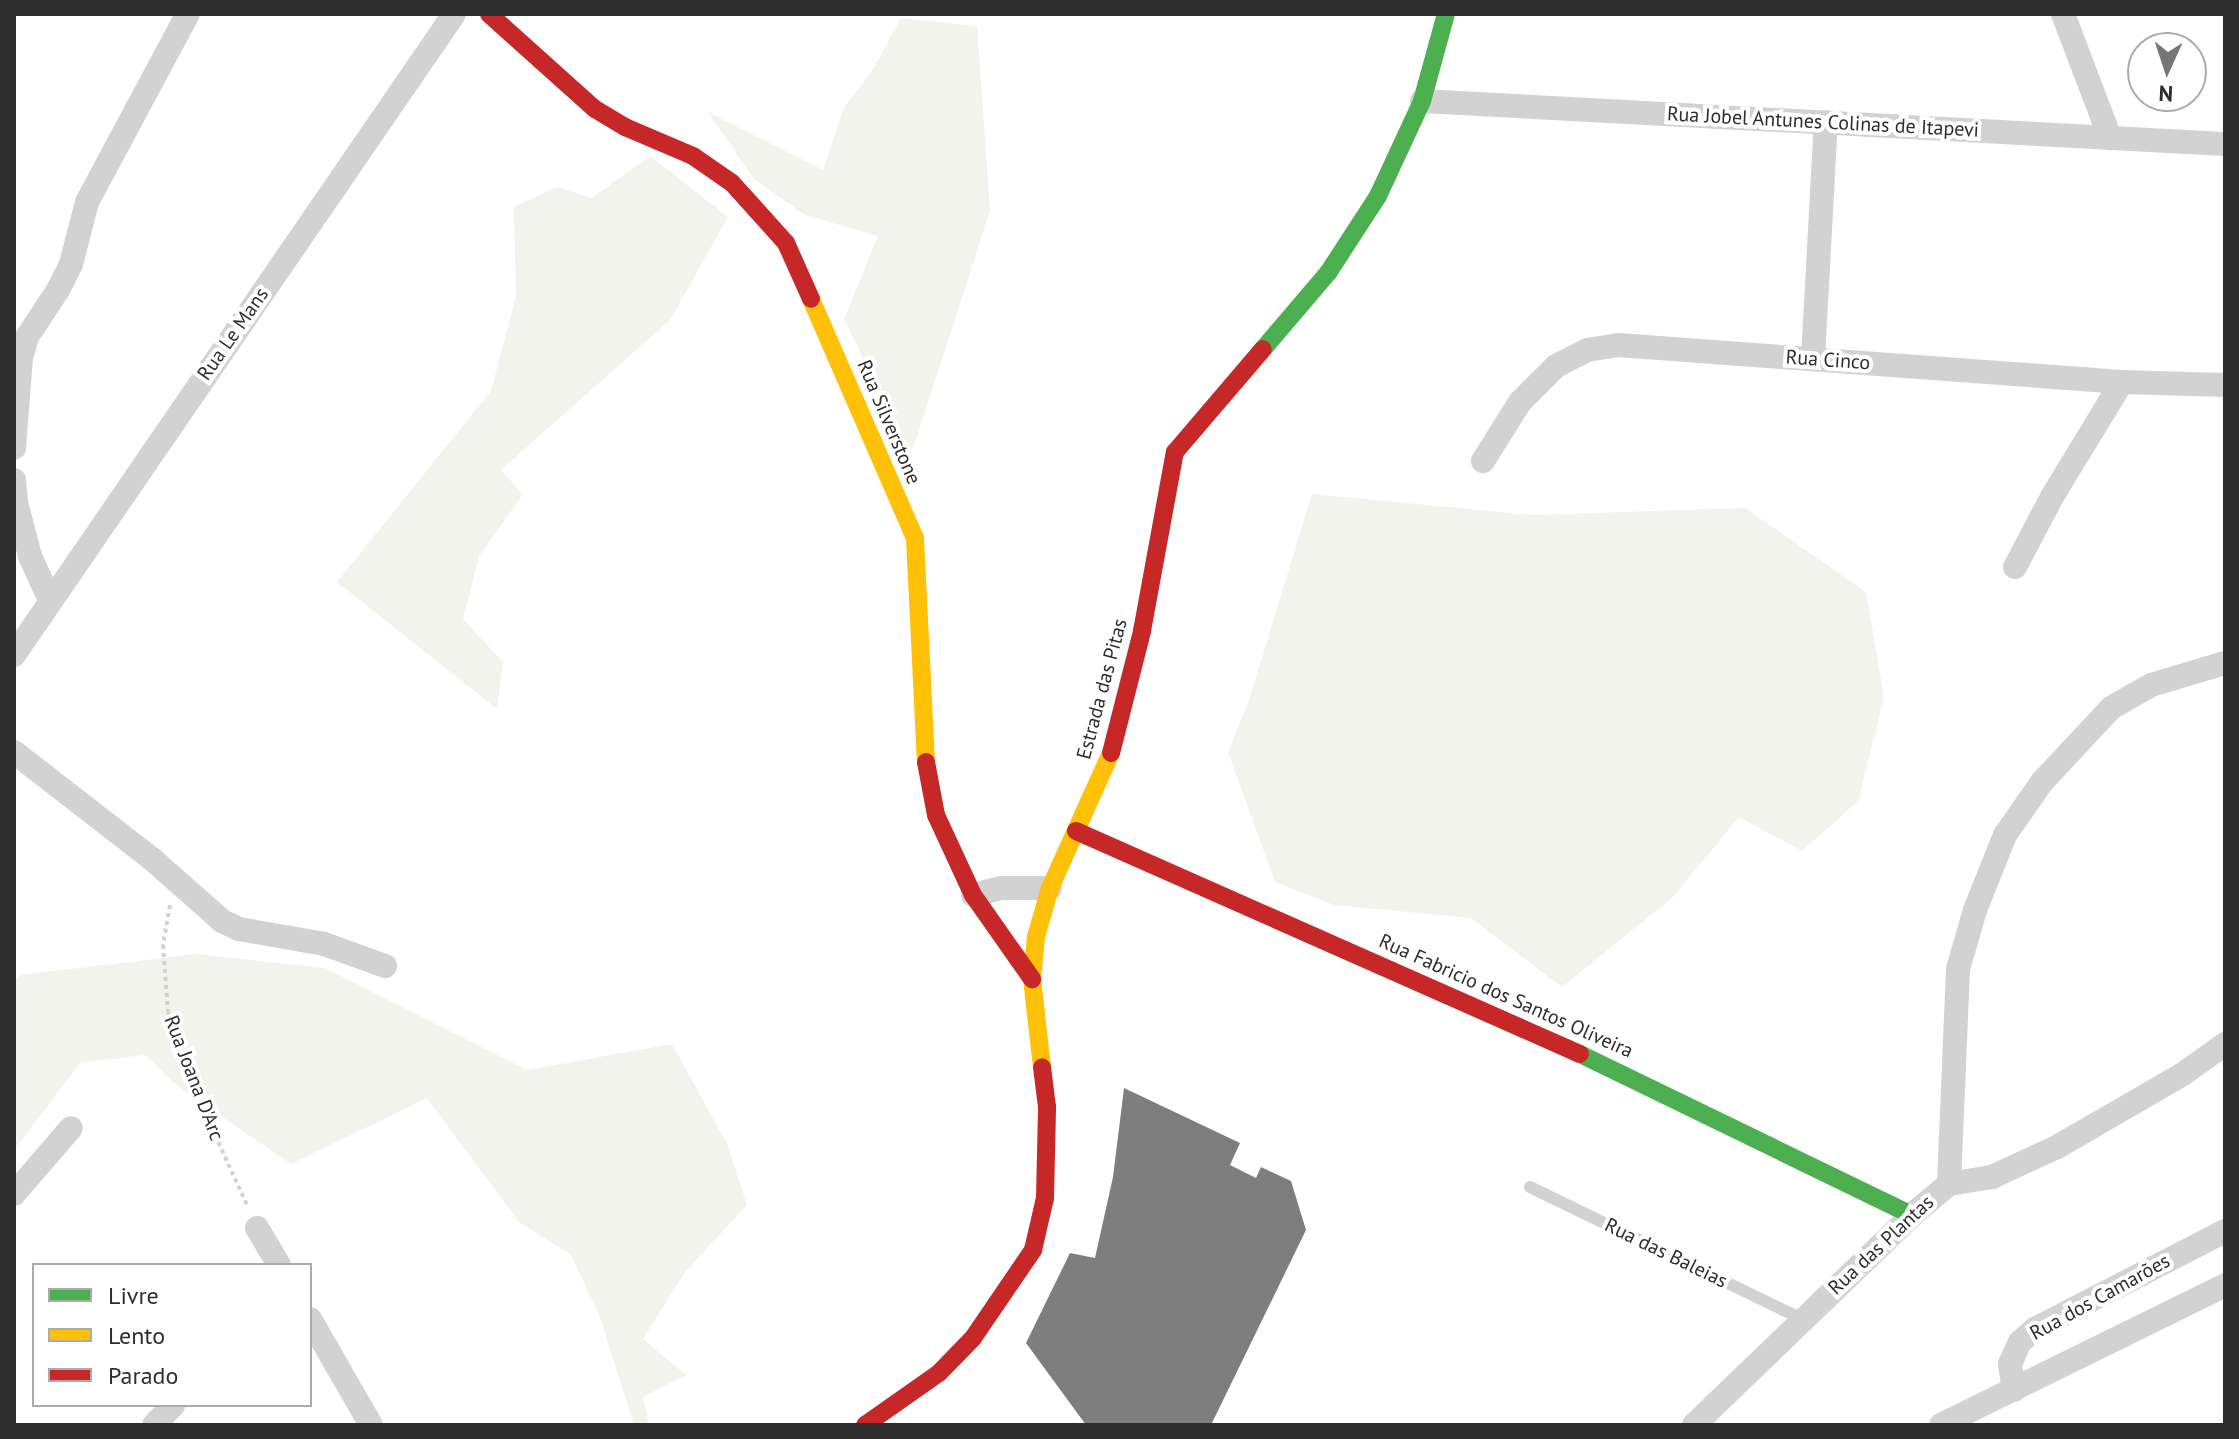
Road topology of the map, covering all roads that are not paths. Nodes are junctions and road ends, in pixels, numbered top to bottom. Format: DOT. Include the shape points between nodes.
graph roads {
  1 [pos="188,14"];
  2 [pos="454,14"];
  3 [pos="489,14"];
  4 [pos="1446,14"];
  5 [pos="2063,14"];
  6 [pos="1422,101"];
  7 [pos="1826,122"];
  8 [pos="2110,138"];
  9 [pos="2225,144"];
  10 [pos="1813,359"];
  11 [pos="2122,382"];
  12 [pos="2225,385"];
  13 [pos="14,448"];
  14 [pos="1483,461"];
  15 [pos="14,480"];
  16 [pos="2015,567"];
  17 [pos="50,600"];
  18 [pos="14,655"];
  19 [pos="2225,663"];
  20 [pos="14,752"];
  21 [pos="1076,831"];
  22 [pos="1050,888"];
  23 [pos="973,895"];
  24 [pos="385,966"];
  25 [pos="1032,979"];
  26 [pos="2225,1044"];
  27 [pos="71,1128"];
  28 [pos="1949,1184"];
  29 [pos="1530,1187"];
  30 [pos="14,1194"];
  31 [pos="1912,1215"];
  32 [pos="257,1228"];
  33 [pos="2225,1231"];
  34 [pos="278,1263"];
  35 [pos="2225,1285"];
  36 [pos="1802,1319"];
  37 [pos="312,1322"];
  38 [pos="2014,1390"];
  39 [pos="171,1407"];
  40 [pos="154,1425"];
  41 [pos="371,1425"];
  42 [pos="865,1425"];
  43 [pos="1694,1425"];
  44 [pos="1941,1425"];
  1 -- 13 [label="street" via="87,202 71,264 27,337"];
  2 -- 17 [label="street, Rua Le Mans"];
  3 -- 23 [label="street, Rua Silverstone" via="595,109 693,156 732,183 786,243 915,538 927,778 936,815"];
  4 -- 6 [label="street, Estrada das Pitas"];
  5 -- 8 [label="street"];
  6 -- 7 [label="street, Rua Jobel Antunes Colinas de Itapevi"];
  6 -- 21 [label="street, Estrada das Pitas" via="1378,196 1328,273 1175,452 1142,631 1109,760"];
  7 -- 8 [label="street, Rua Jobel Antunes Colinas de Itapevi"];
  7 -- 10 [label="street"];
  8 -- 9 [label="street, Rua Jobel Antunes Colinas de Itapevi"];
  10 -- 11 [label="street, Rua Cinco"];
  10 -- 14 [label="street, Rua Cinco" via="1618,345 1587,350 1556,366 1520,402"];
  11 -- 12 [label="street, Rua Cinco"];
  11 -- 16 [label="street"];
  15 -- 17 [label="street" via="30,556"];
  17 -- 18 [label="street, Rua Le Mans"];
  19 -- 28 [label="street" via="2151,685 2111,708 2042,782 2005,835 1958,969"];
  20 -- 24 [label="street" via="222,921 239,929 324,944"];
  21 -- 22 [label="street, Estrada das Pitas"];
  21 -- 31 [label="street, Rua Fabricio dos Santos Oliveira" via="1618,1071"];
  22 -- 23 [label="street" via="1001,888"];
  22 -- 25 [label="street, Estrada das Pitas" via="1036,937"];
  23 -- 25 [label="street, Rua Silverstone"];
  25 -- 42 [label="street, Estrada das Pitas" via="1047,1107 1045,1198 1033,1250 973,1338 939,1373"];
  26 -- 28 [label="street, Rua das Plantas" via="2057,1147 1992,1177"];
  27 -- 30 [label="street"];
  28 -- 31 [label="street, Rua das Plantas"];
  29 -- 36 [label="lane, Rua das Baleias"];
  31 -- 36 [label="street, Rua das Plantas"];
  32 -- 34 [label="street"];
  33 -- 38 [label="street, Rua dos Camarões" via="2035,1329 2020,1342 2010,1364"];
  35 -- 38 [label="street, Rua dos Camarões"];
  36 -- 43 [label="street, Rua das Plantas"];
  37 -- 41 [label="street"];
  38 -- 44 [label="street, Rua dos Camarões"];
  39 -- 40 [label="street"];
}
